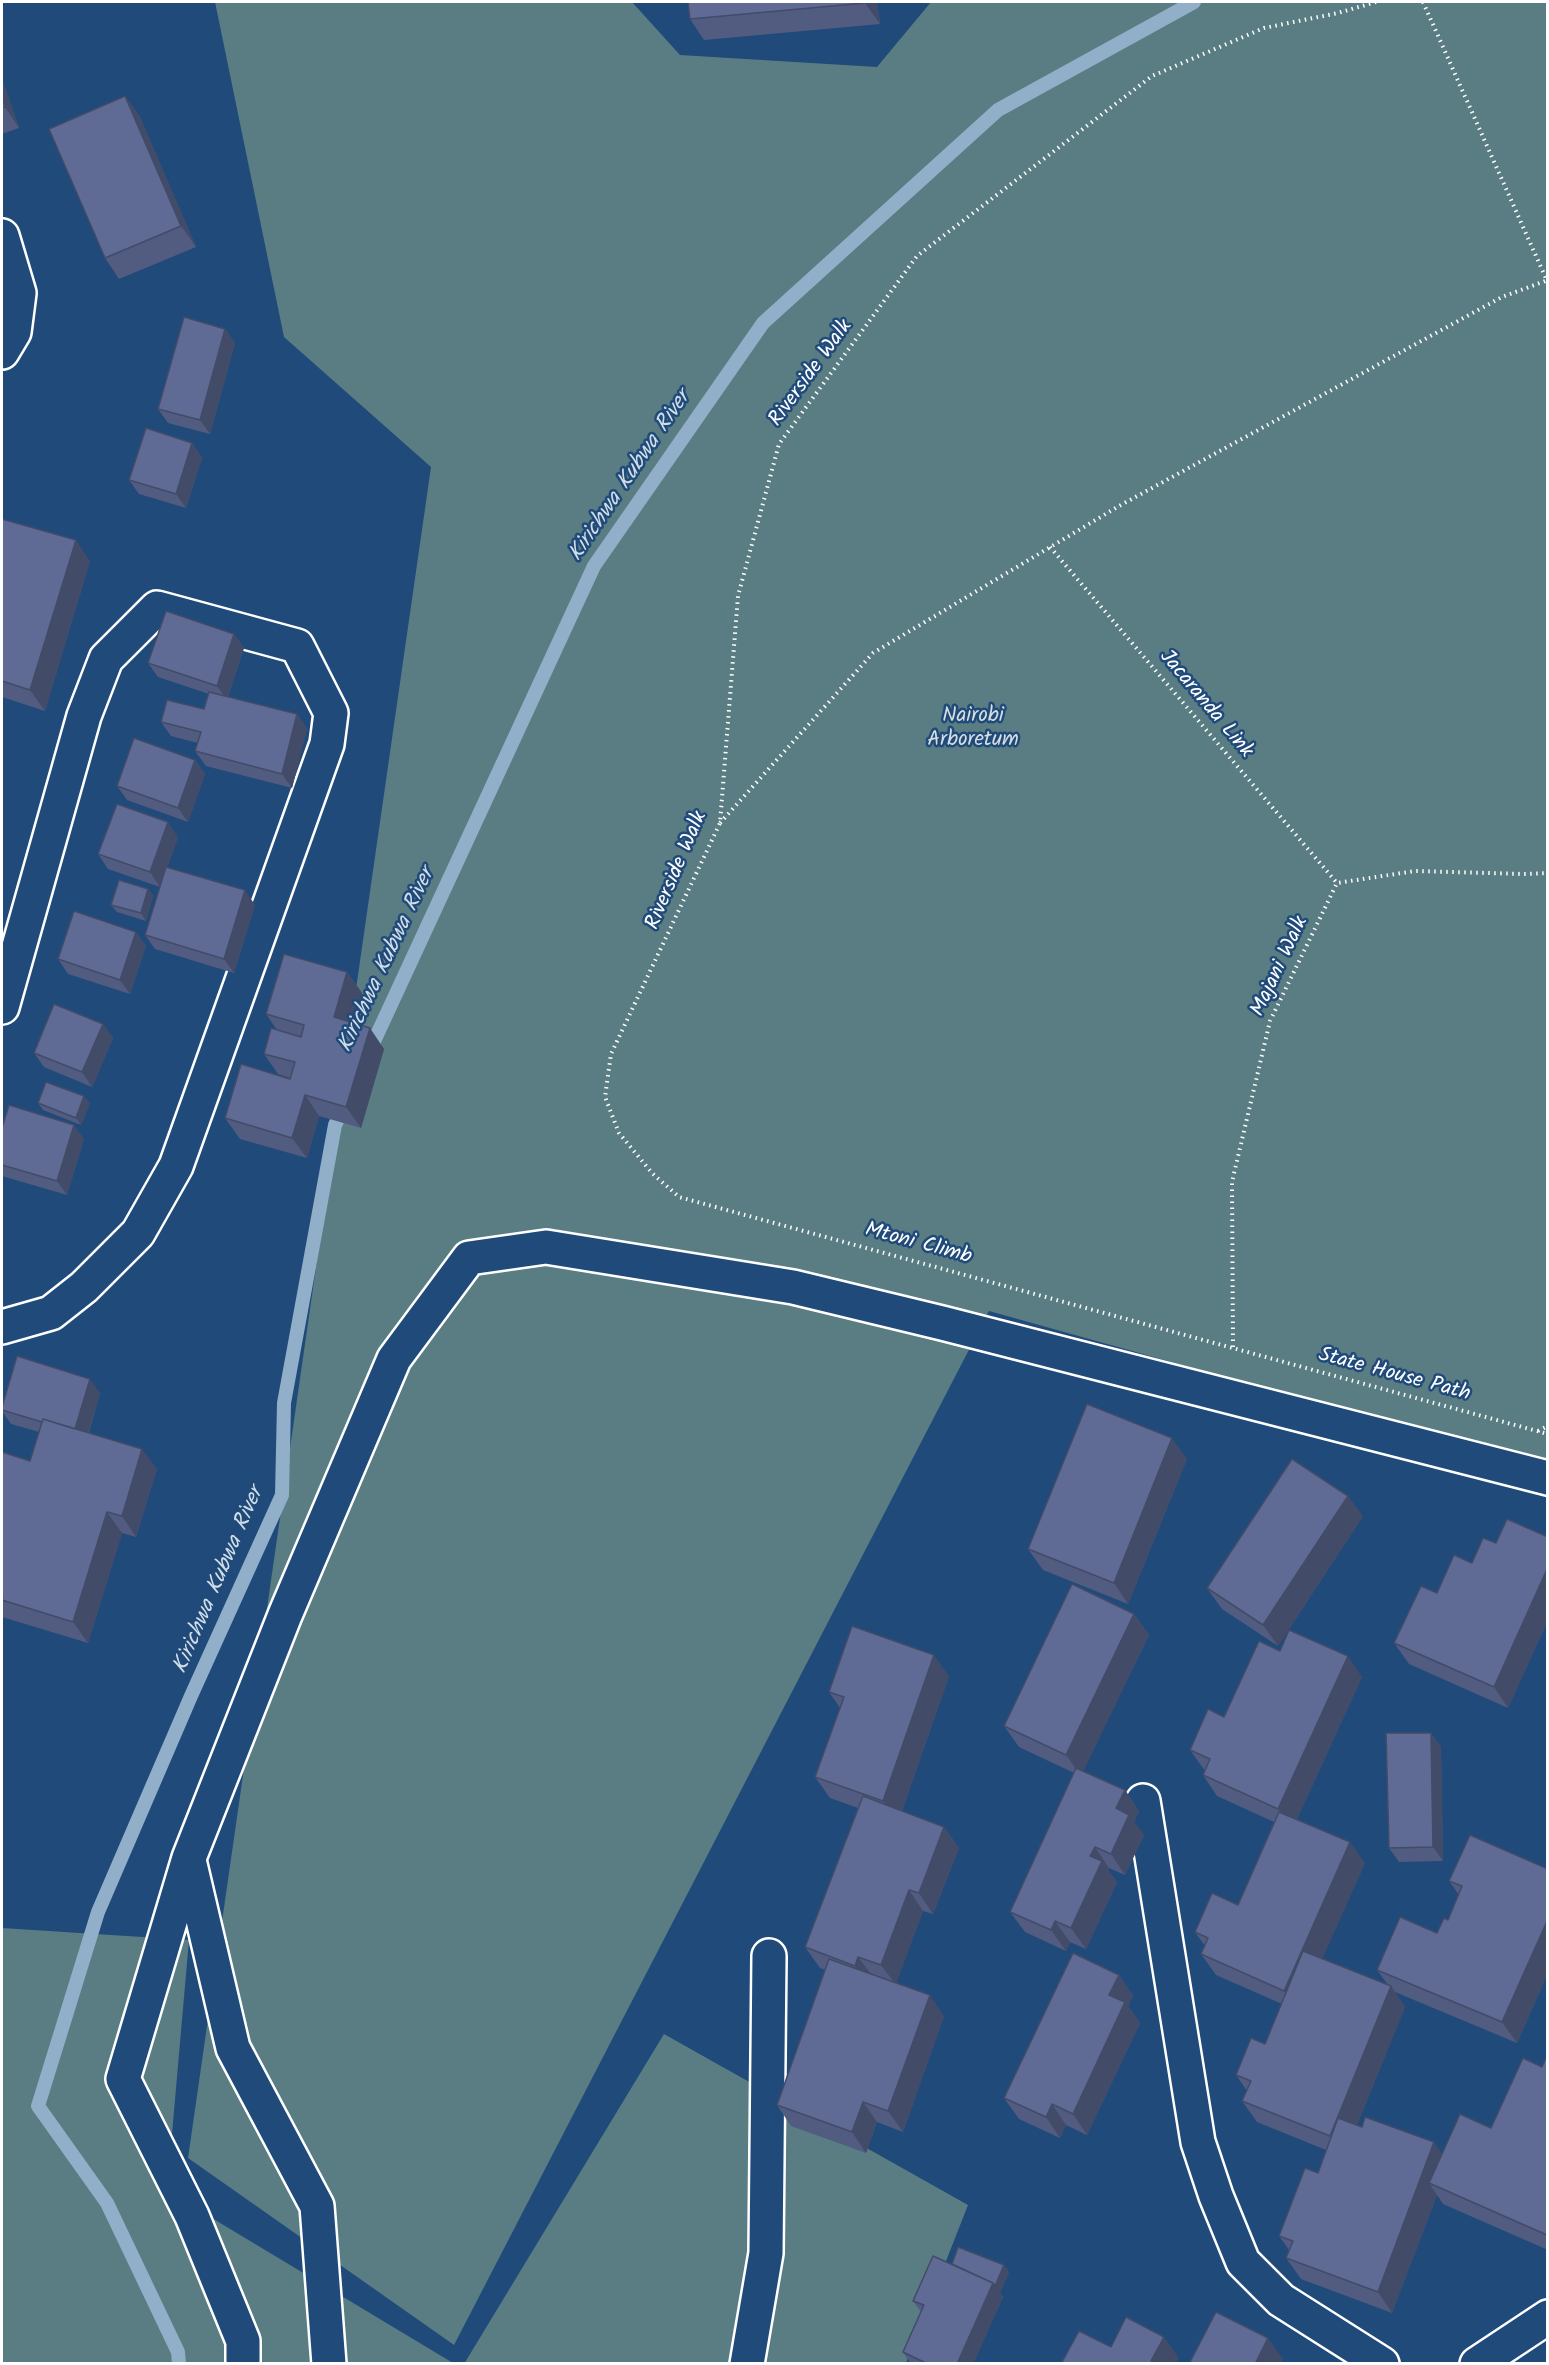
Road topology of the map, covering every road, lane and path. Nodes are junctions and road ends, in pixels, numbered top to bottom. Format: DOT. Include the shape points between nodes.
graph roads {
  1 [pos="1376,2"];
  2 [pos="1423,2"];
  3 [pos="2,236"];
  4 [pos="1547,281"];
  5 [pos="2,352"];
  6 [pos="1050,547"];
  7 [pos="720,823"];
  8 [pos="1548,873"];
  9 [pos="1337,883"];
  10 [pos="5,986"];
  11 [pos="619,1133"];
  12 [pos="2,1327"];
  13 [pos="1233,1347"];
  14 [pos="1548,1426"];
  15 [pos="1538,1431"];
  16 [pos="1548,1434"];
  17 [pos="1548,1478"];
  18 [pos="1143,1801"];
  19 [pos="189,1858"];
  20 [pos="769,1956"];
  21 [pos="1548,2318"];
  22 [pos="243,2364"];
  23 [pos="329,2364"];
  24 [pos="747,2364"];
  25 [pos="1382,2364"];
  26 [pos="1477,2364"];
  1 -- 7 [label="path, Riverside Walk" via="1264,28 1152,76 917,256 779,444 738,596"];
  2 -- 4 [label="path"];
  3 -- 5 [label="street" via="20,293 14,332"];
  4 -- 6 [label="path" via="1502,297"];
  6 -- 7 [label="path" via="873,653"];
  6 -- 9 [label="path, Jacaranda Link"];
  7 -- 11 [label="path, Riverside Walk" via="611,1054 605,1097"];
  8 -- 9 [label="path" via="1415,872"];
  9 -- 13 [label="path, Majani Walk" via="1270,1022 1232,1182"];
  10 -- 12 [label="street" via="84,716 106,659 157,608 297,646 331,713 327,744 176,1166 138,1233 84,1287 51,1313"];
  11 -- 13 [label="path, Mtoni Climb" via="652,1173 679,1197"];
  13 -- 15 [label="path, State House Path"];
  14 -- 15 [label="path"];
  15 -- 16 [label="path, State House Path"];
  17 -- 19 [label="street" via="794,1287 546,1247 469,1258 394,1359 285,1615"];
  18 -- 25 [label="street" via="1198,2142 1239,2251 1244,2262 1281,2300"];
  19 -- 22 [label="street" via="123,2079 192,2216 243,2341"];
  19 -- 23 [label="street" via="233,2048 317,2206"];
  20 -- 24 [label="street" via="766,2253"];
  21 -- 26 [label="street"];
}
